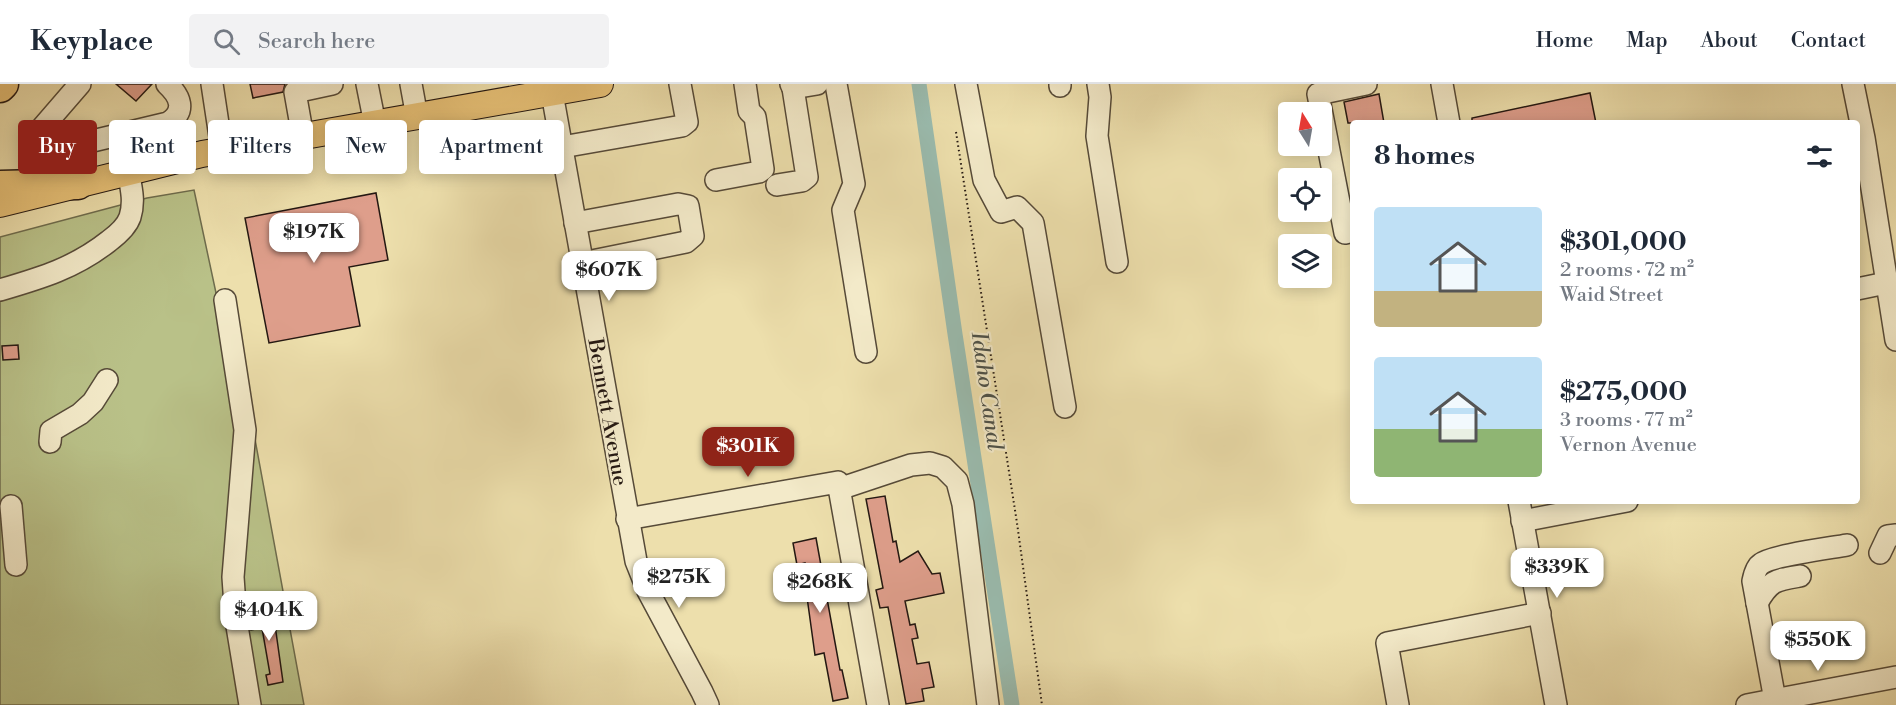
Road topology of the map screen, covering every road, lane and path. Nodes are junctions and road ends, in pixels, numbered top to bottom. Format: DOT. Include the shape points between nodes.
graph roads {
  1 [pos="80,84"];
  2 [pos="166,84"];
  3 [pos="212,84"];
  4 [pos="332,84"];
  5 [pos="367,84"];
  6 [pos="411,84"];
  7 [pos="600,84"];
  8 [pos="680,84"];
  9 [pos="745,84"];
  10 [pos="817,84"];
  11 [pos="836,84"];
  12 [pos="966,84"];
  13 [pos="1098,84"];
  14 [pos="1366,84"];
  15 [pos="1442,84"];
  16 [pos="1853,84"];
  17 [pos="792,86"];
  18 [pos="552,93"];
  19 [pos="417,117"];
  20 [pos="217,120"];
  21 [pos="300,120"];
  22 [pos="374,120"];
  23 [pos="399,120"];
  24 [pos="557,120"];
  25 [pos="1448,120"];
  26 [pos="1857,120"];
  27 [pos="956,129"];
  28 [pos="564,147"];
  29 [pos="564,159"];
  30 [pos="1861,159"];
  31 [pos="116,174"];
  32 [pos="129,174"];
  33 [pos="716,180"];
  34 [pos="78,184"];
  35 [pos="777,185"];
  36 [pos="0,186"];
  37 [pos="0,204"];
  38 [pos="575,223"];
  39 [pos="1350,232"];
  40 [pos="1117,261"];
  41 [pos="582,263"];
  42 [pos="1889,280"];
  43 [pos="1860,288"];
  44 [pos="0,290"];
  45 [pos="225,300"];
  46 [pos="1896,340"];
  47 [pos="866,352"];
  48 [pos="107,380"];
  49 [pos="1065,407"];
  50 [pos="50,442"];
  51 [pos="840,489"];
  52 [pos="1595,504"];
  53 [pos="11,506"];
  54 [pos="1521,511"];
  55 [pos="627,519"];
  56 [pos="1896,534"];
  57 [pos="1847,545"];
  58 [pos="1880,553"];
  59 [pos="16,566"];
  60 [pos="1800,576"];
  61 [pos="1757,603"];
  62 [pos="1540,613"];
  63 [pos="1896,677"];
  64 [pos="1775,700"];
  65 [pos="250,705"];
  66 [pos="708,705"];
  67 [pos="878,705"];
  68 [pos="988,705"];
  69 [pos="1042,705"];
  70 [pos="1398,705"];
  71 [pos="1556,705"];
  72 [pos="1746,705"];
  1 -- 2 [label="street" via="35,136 32,141 36,150 42,153 168,123 177,115 179,100"];
  3 -- 20 [label="street"];
  4 -- 21 [label="street" via="295,92"];
  5 -- 22 [label="street"];
  6 -- 19 [label="street"];
  7 -- 18 [label="main road"];
  8 -- 28 [label="street" via="687,122 682,126"];
  9 -- 33 [label="street" via="763,169"];
  10 -- 17 [label="street"];
  11 -- 47 [label="street" via="854,184 843,210"];
  12 -- 49 [label="street" via="984,180 1001,212 1017,207 1032,223"];
  13 -- 40 [label="street" via="1096,136"];
  14 -- 39 [label="street" via="1318,93 1345,233"];
  15 -- 25 [label="street"];
  16 -- 26 [label="street"];
  17 -- 35 [label="street" via="807,177"];
  18 -- 19 [label="main road"];
  18 -- 24 [label="street, Bennett Avenue"];
  19 -- 23 [label="main road"];
  27 -- 69 [label="path"];
  29 -- 38 [label="street, Bennett Avenue"];
  30 -- 42 [label="street"];
  31 -- 34 [label="main road"];
  32 -- 44 [label="street" via="134,199 130,219 118,235 57,273"];
  34 -- 36 [label="highway"];
  34 -- 37 [label="main road"];
  38 -- 41 [label="street, Bennett Avenue"];
  38 -- 41 [label="street" via="678,204 688,206 693,236 686,242"];
  41 -- 55 [label="street, Bennett Avenue"];
  42 -- 43 [label="street"];
  42 -- 46 [label="street"];
  45 -- 65 [label="street" via="244,430 233,577"];
  48 -- 50 [label="street" via="81,414 51,431"];
  51 -- 55 [label="street" via="838,482"];
  51 -- 67 [label="street"];
  51 -- 68 [label="street" via="911,465 930,463 943,467 957,481"];
  52 -- 54 [label="street"];
  53 -- 59 [label="street"];
  54 -- 62 [label="street"];
  55 -- 66 [label="street, Bennett Avenue" via="636,561 648,591"];
  56 -- 58 [label="street" via="1888,536"];
  57 -- 61 [label="street" via="1761,564 1753,581"];
  60 -- 61 [label="street" via="1768,585"];
  61 -- 64 [label="street"];
  62 -- 70 [label="street" via="1387,643"];
  62 -- 71 [label="street"];
  63 -- 64 [label="street"];
  64 -- 72 [label="street"];
}
